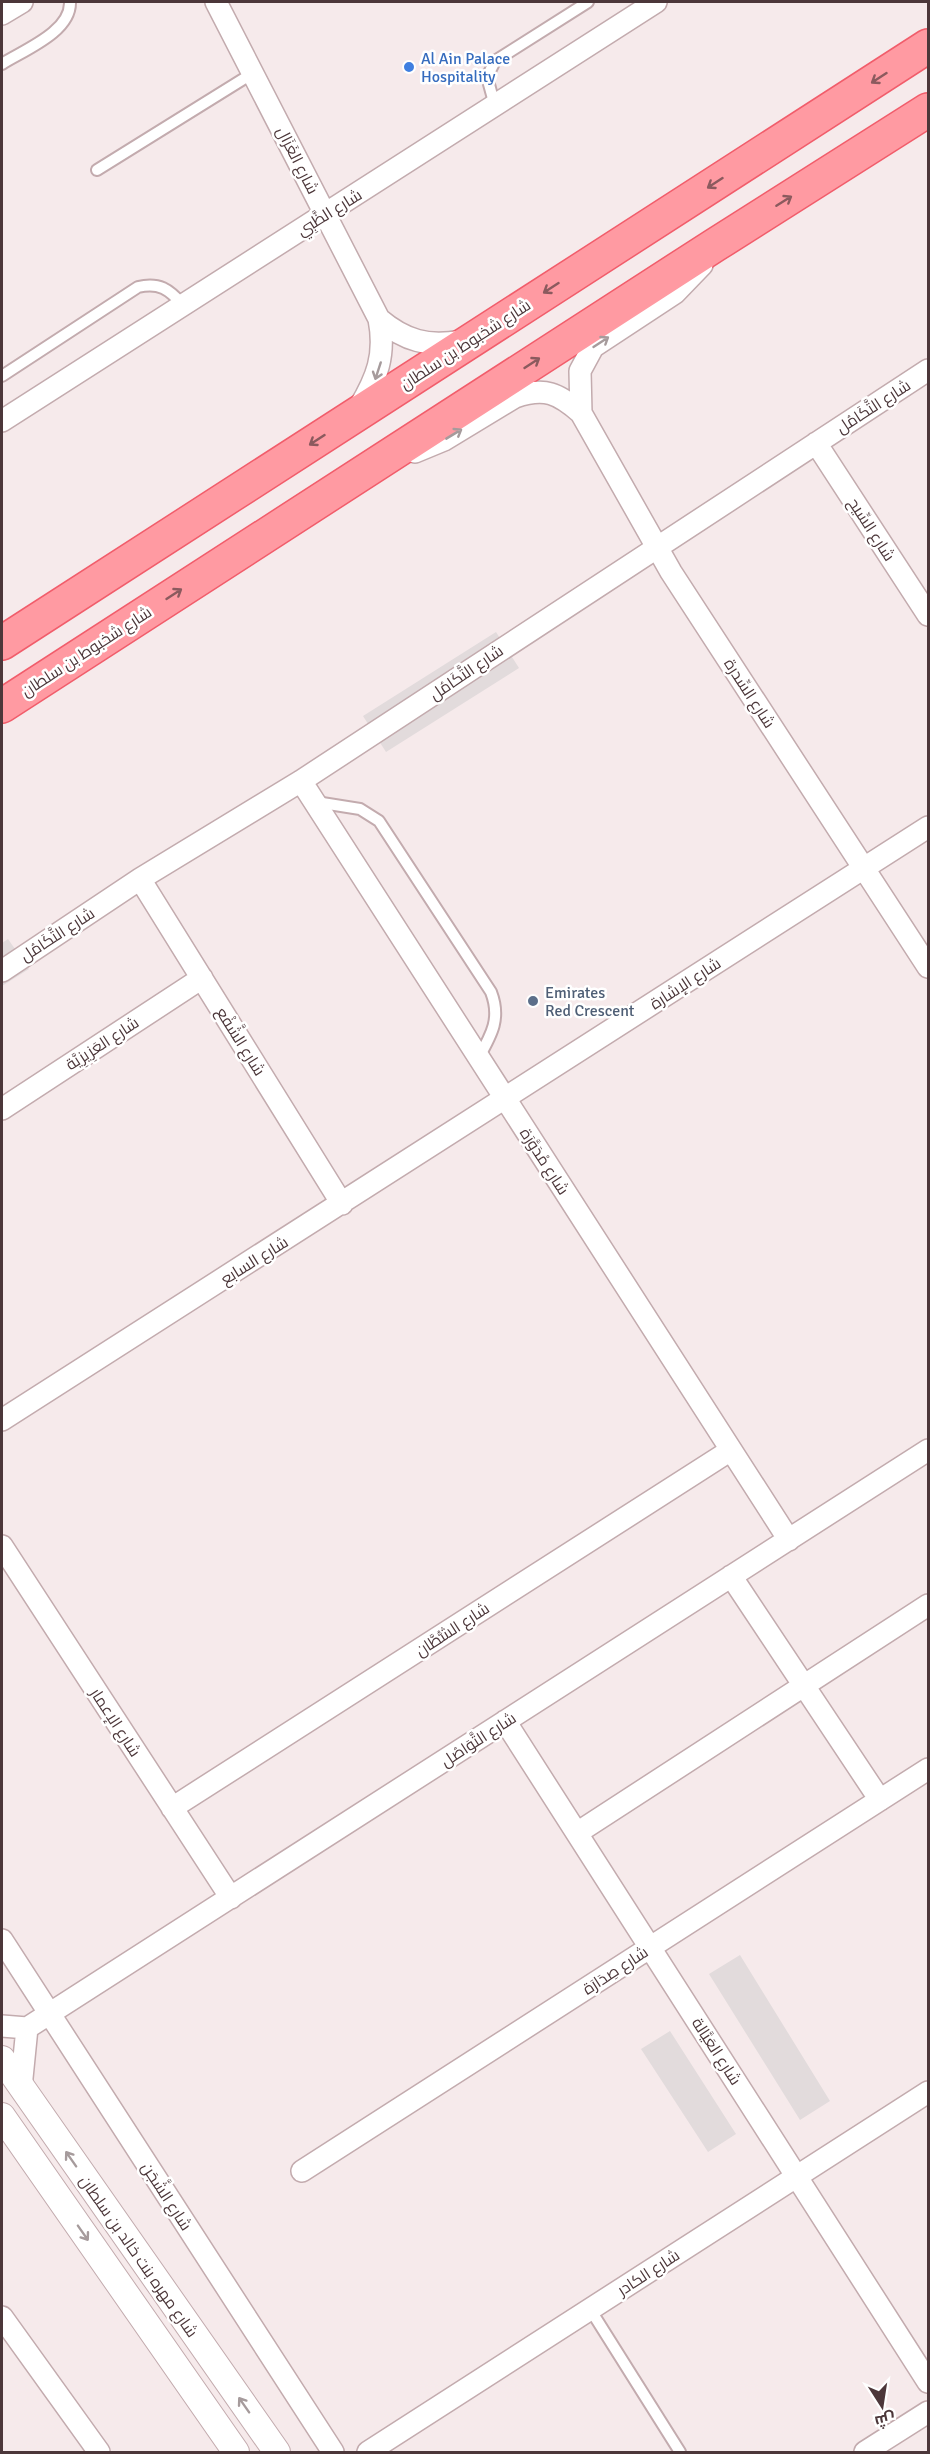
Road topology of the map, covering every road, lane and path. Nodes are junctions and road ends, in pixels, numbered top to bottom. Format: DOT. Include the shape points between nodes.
graph roads {
  1 [pos="22,2"];
  2 [pos="70,2"];
  3 [pos="588,2"];
  4 [pos="656,2"];
  5 [pos="223,4"];
  6 [pos="2,14"];
  7 [pos="928,46"];
  8 [pos="2,64"];
  9 [pos="253,73"];
  10 [pos="495,106"];
  11 [pos="928,110"];
  12 [pos="97,170"];
  13 [pos="325,214"];
  14 [pos="715,245"];
  15 [pos="183,305"];
  16 [pos="379,320"];
  17 [pos="472,339"];
  18 [pos="928,370"];
  19 [pos="2,376"];
  20 [pos="581,413"];
  21 [pos="354,417"];
  22 [pos="2,421"];
  23 [pos="816,443"];
  24 [pos="380,461"];
  25 [pos="656,548"];
  26 [pos="928,615"];
  27 [pos="2,643"];
  28 [pos="2,706"];
  29 [pos="301,782"];
  30 [pos="314,802"];
  31 [pos="928,827"];
  32 [pos="865,868"];
  33 [pos="140,879"];
  34 [pos="928,968"];
  35 [pos="2,970"];
  36 [pos="202,978"];
  37 [pos="478,1057"];
  38 [pos="505,1099"];
  39 [pos="2,1109"];
  40 [pos="342,1204"];
  41 [pos="2,1420"];
  42 [pos="731,1450"];
  43 [pos="926,1456"];
  44 [pos="789,1540"];
  45 [pos="2,1546"];
  46 [pos="731,1576"];
  47 [pos="928,1605"];
  48 [pos="805,1687"];
  49 [pos="505,1721"];
  50 [pos="928,1769"];
  51 [pos="880,1800"];
  52 [pos="172,1808"];
  53 [pos="577,1833"];
  54 [pos="231,1898"];
  55 [pos="2,1940"];
  56 [pos="651,1947"];
  57 [pos="49,2014"];
  58 [pos="2,2026"];
  59 [pos="27,2028"];
  60 [pos="2,2059"];
  61 [pos="21,2088"];
  62 [pos="928,2092"];
  63 [pos="2,2116"];
  64 [pos="303,2171"];
  65 [pos="797,2177"];
  66 [pos="590,2310"];
  67 [pos="2,2317"];
  68 [pos="928,2382"];
  69 [pos="928,2412"];
  70 [pos="233,2451"];
  71 [pos="99,2452"];
  72 [pos="277,2452"];
  73 [pos="333,2452"];
  74 [pos="368,2452"];
  75 [pos="680,2452"];
  76 [pos="865,2452"];
  1 -- 6 [label="street"];
  2 -- 8 [label="lane" via="62,25"];
  3 -- 10 [label="lane" via="495,61 487,77"];
  4 -- 10 [label="street, شارع الظَّبِي"];
  5 -- 9 [label="street, شارع الغَزَال"];
  7 -- 17 [label="main road, شارع شخبوط بن سلطان, one-way"];
  9 -- 12 [label="lane"];
  9 -- 13 [label="street, شارع الغَزَال"];
  10 -- 13 [label="street, شارع الظَّبِي"];
  14 -- 11 [label="main road, شارع شخبوط بن سلطان, one-way"];
  13 -- 15 [label="street, شارع الظَّبِي"];
  13 -- 16 [label="street, شارع الغَزَال"];
  20 -- 14 [label="street, شارع السِّدرة, one-way" via="580,371 593,347 675,293"];
  24 -- 14 [label="main road, شارع شخبوط بن سلطان, one-way"];
  15 -- 19 [label="lane" via="170,290 159,285 138,287"];
  15 -- 22 [label="street, شارع الظَّبِي"];
  16 -- 17 [label="street, شارع الغَزَال" via="411,340 430,344"];
  16 -- 21 [label="street, شارع الغَزَال, one-way" via="382,359 377,378"];
  17 -- 21 [label="main road, شارع شخبوط بن سلطان"];
  18 -- 23 [label="street, شارع التَّكَامُل"];
  24 -- 20 [label="street, شارع السِّدرة, one-way" via="444,440 527,393 552,393"];
  20 -- 25 [label="street, شارع السِّدرة"];
  21 -- 27 [label="main road, شارع شخبوط بن سلطان, one-way"];
  23 -- 25 [label="street, شارع التَّكَامُل"];
  23 -- 26 [label="street, شارع السِّيح"];
  28 -- 24 [label="main road, شارع شخبوط بن سلطان, one-way"];
  25 -- 29 [label="street, شارع التَّكَامُل"];
  25 -- 32 [label="street, شارع السِّدرة"];
  29 -- 30 [label="street, شارع مْدَوَّرَة"];
  29 -- 33 [label="street, شارع التَّكَامُل"];
  30 -- 37 [label="street, شارع مْدَوَّرَة"];
  30 -- 37 [label="lane" via="360,809 379,821 491,992 496,1021"];
  31 -- 32 [label="street, شارع الإشارة"];
  32 -- 34 [label="street, شارع السِّدرة"];
  32 -- 38 [label="street, شارع الإشارة"];
  33 -- 35 [label="street, شارع التَّكَامُل"];
  33 -- 36 [label="street, شارع الشَّفْع"];
  36 -- 39 [label="street, شارع العَزِيزِيَّة"];
  36 -- 40 [label="street, شارع الشَّفْع"];
  37 -- 38 [label="street, شارع مْدَوَّرَة"];
  38 -- 40 [label="street, شارع السابع"];
  38 -- 42 [label="street, شارع مْدَوَّرَة"];
  40 -- 41 [label="street, شارع السابع"];
  42 -- 44 [label="street, شارع مْدَوَّرَة"];
  42 -- 52 [label="street, شارع الشُّطَّان"];
  43 -- 44 [label="street, شارع التَّوَاصُل"];
  44 -- 46 [label="street, شارع التَّوَاصُل"];
  45 -- 52 [label="street, شارع الإعمار"];
  46 -- 48 [label="street"];
  46 -- 49 [label="street, شارع التَّوَاصُل"];
  47 -- 48 [label="street"];
  48 -- 51 [label="street"];
  48 -- 53 [label="street"];
  49 -- 53 [label="street, شارع العَيَّالة"];
  49 -- 54 [label="street, شارع التَّوَاصُل"];
  50 -- 51 [label="street, شارع صِدَارَة"];
  51 -- 56 [label="street, شارع صِدَارَة"];
  52 -- 54 [label="street, شارع الإعمار"];
  53 -- 56 [label="street, شارع العَيَّالة"];
  54 -- 57 [label="street, شارع التَّوَاصُل"];
  55 -- 57 [label="street, شارع الشَّجَن"];
  56 -- 64 [label="street, شارع صِدَارَة"];
  56 -- 65 [label="street, شارع العَيَّالة"];
  57 -- 59 [label="street, شارع التَّوَاصُل"];
  57 -- 73 [label="street, شارع الشَّجَن"];
  58 -- 59 [label="street"];
  59 -- 61 [label="street"];
  60 -- 61 [label="street, شارع مهره بنت خالد بن سلطان"];
  72 -- 61 [label="street, شارع مهره بنت خالد بن سلطان, one-way"];
  62 -- 65 [label="street, شارع الكادر"];
  63 -- 70 [label="street, شارع مهره بنت خالد بن سلطان, one-way"];
  65 -- 66 [label="street, شارع الكادر"];
  65 -- 68 [label="street, شارع العَيَّالة"];
  66 -- 74 [label="street, شارع الكادر"];
  66 -- 75 [label="lane"];
  67 -- 71 [label="street"];
  69 -- 76 [label="street"];
}
